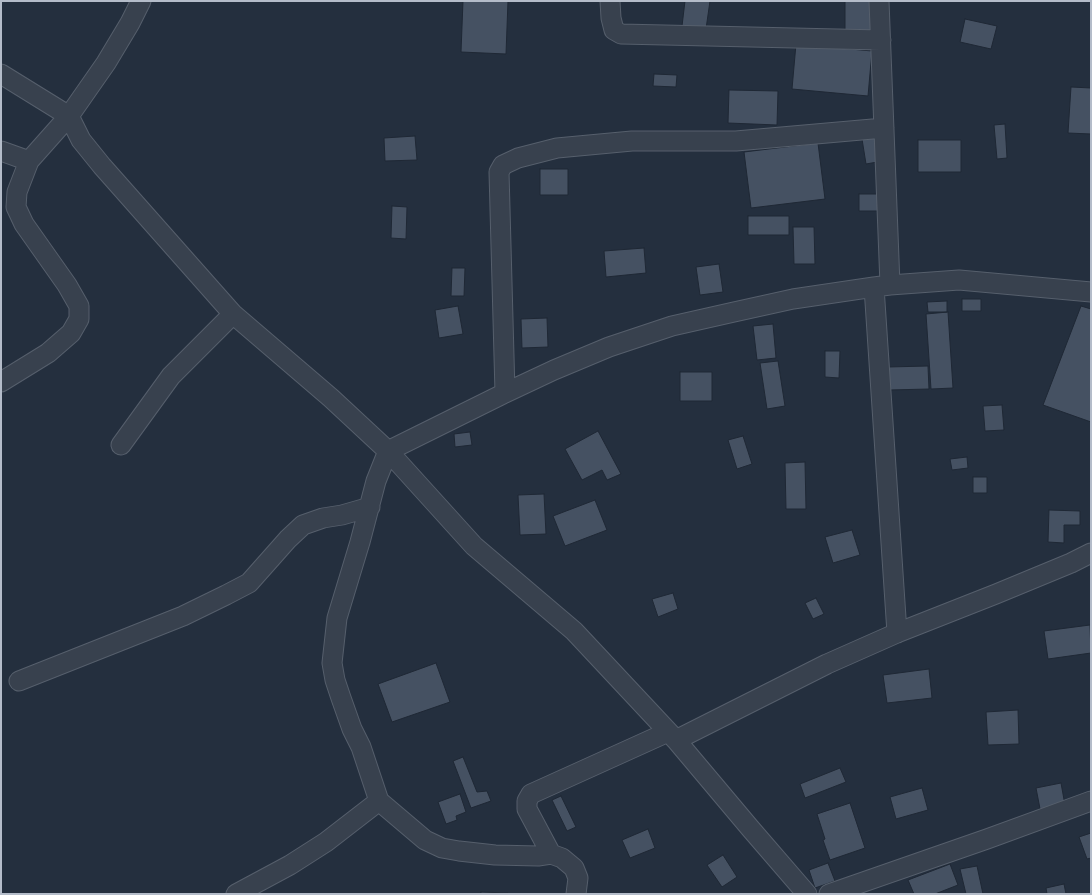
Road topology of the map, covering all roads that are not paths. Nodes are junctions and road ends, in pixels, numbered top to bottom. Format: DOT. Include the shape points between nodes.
graph roads {
  1 [pos="141,1"];
  2 [pos="610,1"];
  3 [pos="879,1"];
  4 [pos="881,40"];
  5 [pos="1,74"];
  6 [pos="69,116"];
  7 [pos="884,128"];
  8 [pos="1,150"];
  9 [pos="29,161"];
  10 [pos="882,286"];
  11 [pos="1091,292"];
  12 [pos="233,314"];
  13 [pos="1,382"];
  14 [pos="505,393"];
  15 [pos="122,445"];
  16 [pos="388,450"];
  17 [pos="370,507"];
  18 [pos="1091,553"];
  19 [pos="897,632"];
  20 [pos="19,681"];
  21 [pos="672,736"];
  22 [pos="380,801"];
  23 [pos="1091,801"];
  24 [pos="551,854"];
  25 [pos="236,894"];
  26 [pos="576,894"];
  27 [pos="808,894"];
  28 [pos="829,894"];
  1 -- 6 [label="street" via="106,63"];
  2 -- 4 [label="street" via="614,30 621,34"];
  3 -- 4 [label="street"];
  4 -- 7 [label="street"];
  5 -- 6 [label="street"];
  6 -- 9 [label="street"];
  6 -- 12 [label="street" via="81,140 102,166"];
  7 -- 10 [label="street"];
  7 -- 14 [label="street" via="736,141 613,142 557,148 503,165 500,172"];
  8 -- 9 [label="street"];
  9 -- 13 [label="street" via="17,192 16,207 24,224 80,306 80,319 71,333 48,353"];
  10 -- 11 [label="street" via="959,280"];
  10 -- 14 [label="street" via="793,299 672,326 609,347"];
  10 -- 19 [label="street"];
  12 -- 15 [label="street" via="171,376"];
  12 -- 16 [label="street"];
  14 -- 16 [label="street"];
  16 -- 17 [label="street"];
  16 -- 21 [label="street" via="474,546 574,631"];
  17 -- 20 [label="street" via="303,525 249,583 226,595 183,616"];
  17 -- 22 [label="street" via="337,618 332,663 341,698"];
  18 -- 19 [label="street"];
  19 -- 21 [label="street"];
  21 -- 24 [label="street" via="531,794 527,809"];
  21 -- 27 [label="street"];
  22 -- 24 [label="street" via="425,840 442,848 495,855"];
  22 -- 25 [label="street" via="290,865"];
  23 -- 28 [label="street"];
  24 -- 26 [label="street" via="574,868 578,878"];
}
